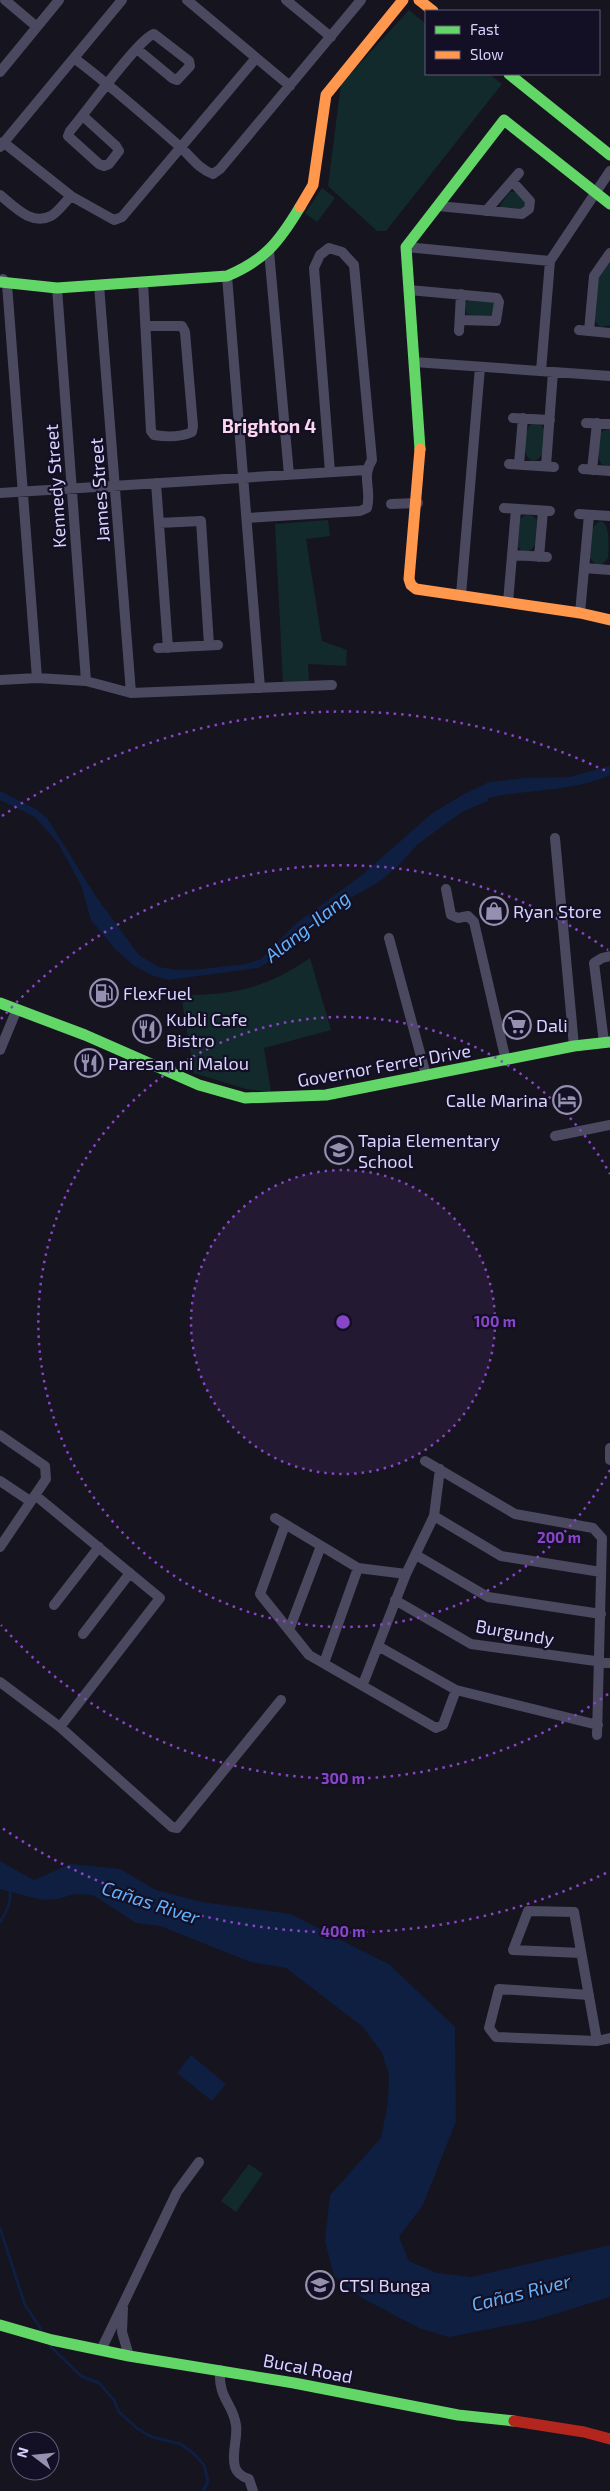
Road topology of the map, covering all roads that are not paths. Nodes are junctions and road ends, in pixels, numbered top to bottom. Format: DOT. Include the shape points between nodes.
graph roads {
  1 [pos="5,0"];
  2 [pos="59,0"];
  3 [pos="122,0"];
  4 [pos="187,0"];
  5 [pos="286,0"];
  6 [pos="360,0"];
  7 [pos="403,0"];
  8 [pos="419,0"];
  9 [pos="432,10"];
  10 [pos="37,27"];
  11 [pos="331,37"];
  12 [pos="137,49"];
  13 [pos="74,58"];
  14 [pos="256,58"];
  15 [pos="0,72"];
  16 [pos="510,75"];
  17 [pos="108,84"];
  18 [pos="290,86"];
  19 [pos="83,116"];
  20 [pos="2,144"];
  21 [pos="181,147"];
  22 [pos="610,155"];
  23 [pos="610,171"];
  24 [pos="519,173"];
  25 [pos="512,182"];
  26 [pos="0,194"];
  27 [pos="595,194"];
  28 [pos="71,196"];
  29 [pos="610,204"];
  30 [pos="438,206"];
  31 [pos="486,211"];
  32 [pos="406,247"];
  33 [pos="269,251"];
  34 [pos="610,253"];
  35 [pos="550,261"];
  36 [pos="228,276"];
  37 [pos="2,280"];
  38 [pos="143,282"];
  39 [pos="99,285"];
  40 [pos="57,288"];
  41 [pos="409,290"];
  42 [pos="461,294"];
  43 [pos="146,326"];
  44 [pos="610,333"];
  45 [pos="414,362"];
  46 [pos="480,367"];
  47 [pos="541,371"];
  48 [pos="553,372"];
  49 [pos="610,376"];
  50 [pos="550,420"];
  51 [pos="610,424"];
  52 [pos="366,470"];
  53 [pos="610,471"];
  54 [pos="330,472"];
  55 [pos="289,474"];
  56 [pos="244,477"];
  57 [pos="156,483"];
  58 [pos="115,486"];
  59 [pos="72,488"];
  60 [pos="23,492"];
  61 [pos="0,493"];
  62 [pos="418,503"];
  63 [pos="391,504"];
  64 [pos="504,508"];
  65 [pos="516,509"];
  66 [pos="610,516"];
  67 [pos="247,518"];
  68 [pos="159,523"];
  69 [pos="512,555"];
  70 [pos="584,568"];
  71 [pos="610,570"];
  72 [pos="461,595"];
  73 [pos="508,602"];
  74 [pos="580,613"];
  75 [pos="610,620"];
  76 [pos="36,678"];
  77 [pos="0,680"];
  78 [pos="86,681"];
  79 [pos="332,686"];
  80 [pos="260,688"];
  81 [pos="131,693"];
  82 [pos="555,838"];
  83 [pos="446,889"];
  84 [pos="389,938"];
  85 [pos="610,956"];
  86 [pos="0,1003"];
  87 [pos="17,1009"];
  88 [pos="607,1042"];
  89 [pos="574,1046"];
  90 [pos="0,1050"];
  91 [pos="506,1061"];
  92 [pos="426,1075"];
  93 [pos="610,1125"];
  94 [pos="554,1136"];
  95 [pos="0,1435"];
  96 [pos="610,1448"];
  97 [pos="610,1460"];
  98 [pos="425,1461"];
  99 [pos="440,1469"];
  100 [pos="0,1481"];
  101 [pos="33,1498"];
  102 [pos="434,1516"];
  103 [pos="275,1518"];
  104 [pos="285,1525"];
  105 [pos="0,1526"];
  106 [pos="10,1532"];
  107 [pos="321,1546"];
  108 [pos="0,1547"];
  109 [pos="99,1547"];
  110 [pos="416,1555"];
  111 [pos="358,1568"];
  112 [pos="601,1572"];
  113 [pos="130,1573"];
  114 [pos="406,1574"];
  115 [pos="396,1600"];
  116 [pos="54,1605"];
  117 [pos="600,1614"];
  118 [pos="289,1630"];
  119 [pos="82,1634"];
  120 [pos="378,1646"];
  121 [pos="324,1663"];
  122 [pos="605,1663"];
  123 [pos="0,1682"];
  124 [pos="363,1684"];
  125 [pos="456,1690"];
  126 [pos="281,1700"];
  127 [pos="60,1727"];
  128 [pos="581,1953"];
  129 [pos="589,1995"];
  130 [pos="610,2038"];
  131 [pos="597,2042"];
  132 [pos="199,2162"];
  133 [pos="124,2304"];
  134 [pos="0,2325"];
  135 [pos="101,2350"];
  136 [pos="129,2356"];
  137 [pos="220,2370"];
  138 [pos="610,2439"];
  139 [pos="253,2491"];
  1 -- 10 [label="street"];
  2 -- 10 [label="street"];
  3 -- 13 [label="street"];
  4 -- 14 [label="street"];
  5 -- 11 [label="street"];
  6 -- 11 [label="street"];
  7 -- 33 [label="street" via="326,95 313,184"];
  8 -- 9 [label="street"];
  10 -- 15 [label="street"];
  11 -- 18 [label="street"];
  12 -- 12 [label="street" via="177,80 190,66 189,61 154,34 149,35"];
  12 -- 17 [label="street"];
  13 -- 17 [label="street"];
  13 -- 20 [label="street"];
  14 -- 18 [label="street"];
  14 -- 21 [label="street"];
  16 -- 22 [label="street"];
  17 -- 19 [label="street"];
  17 -- 21 [label="street"];
  18 -- 21 [label="street" via="213,174 204,171"];
  19 -- 19 [label="street" via="119,151 109,164 99,164 68,136"];
  20 -- 28 [label="street"];
  21 -- 28 [label="street" via="122,217 114,220"];
  23 -- 27 [label="street"];
  24 -- 25 [label="street"];
  25 -- 31 [label="street"];
  25 -- 31 [label="street" via="530,201 529,209 522,214"];
  26 -- 28 [label="street" via="26,216 38,218 52,216"];
  27 -- 29 [label="street"];
  27 -- 30 [label="street" via="504,120"];
  27 -- 35 [label="street"];
  30 -- 31 [label="street"];
  30 -- 32 [label="street"];
  32 -- 35 [label="street"];
  32 -- 41 [label="street"];
  33 -- 36 [label="street" via="251,266"];
  33 -- 55 [label="street"];
  34 -- 44 [label="street" via="594,276 584,331"];
  35 -- 47 [label="street"];
  36 -- 38 [label="street"];
  36 -- 56 [label="street"];
  37 -- 40 [label="street"];
  37 -- 60 [label="street"];
  38 -- 39 [label="street"];
  38 -- 43 [label="street"];
  39 -- 40 [label="street"];
  39 -- 58 [label="street, James Street"];
  40 -- 59 [label="street, Kennedy Street"];
  41 -- 42 [label="street"];
  41 -- 45 [label="street"];
  42 -- 42 [label="street" via="497,298 496,321 460,326"];
  43 -- 43 [label="street" via="151,431 154,436 192,432 182,326"];
  45 -- 46 [label="street"];
  45 -- 62 [label="street" via="421,460"];
  46 -- 47 [label="street"];
  46 -- 72 [label="street"];
  47 -- 48 [label="street"];
  48 -- 49 [label="street"];
  48 -- 50 [label="street"];
  50 -- 50 [label="street" via="550,467 514,464 518,418"];
  51 -- 53 [label="street" via="592,423 588,470"];
  52 -- 54 [label="street"];
  52 -- 54 [label="street" via="372,460 354,265 342,252 329,248 320,255 314,268"];
  52 -- 67 [label="street" via="369,502 367,508 360,511"];
  54 -- 55 [label="street"];
  55 -- 56 [label="street"];
  56 -- 57 [label="street"];
  56 -- 67 [label="street"];
  57 -- 58 [label="street"];
  57 -- 68 [label="street"];
  58 -- 59 [label="street"];
  58 -- 81 [label="street, James Street"];
  59 -- 60 [label="street"];
  59 -- 78 [label="street, Kennedy Street"];
  60 -- 61 [label="street"];
  60 -- 76 [label="street"];
  62 -- 63 [label="street"];
  62 -- 72 [label="street" via="409,579 411,585 416,589"];
  64 -- 65 [label="street"];
  65 -- 69 [label="street"];
  65 -- 69 [label="street" via="546,511 543,557"];
  66 -- 70 [label="street" via="584,514"];
  67 -- 80 [label="street"];
  68 -- 68 [label="street" via="163,648 214,645 201,521"];
  69 -- 73 [label="street"];
  70 -- 71 [label="street"];
  70 -- 74 [label="street"];
  72 -- 73 [label="street"];
  73 -- 74 [label="street"];
  74 -- 75 [label="street"];
  76 -- 77 [label="street"];
  76 -- 78 [label="street"];
  78 -- 81 [label="street"];
  79 -- 80 [label="street"];
  80 -- 81 [label="street"];
  82 -- 89 [label="street"];
  83 -- 91 [label="street" via="451,915 458,918 468,916 474,922"];
  84 -- 92 [label="street"];
  85 -- 88 [label="street" via="594,963"];
  86 -- 87 [label="street, Governor Ferrer Drive"];
  87 -- 90 [label="street"];
  87 -- 92 [label="street, Governor Ferrer Drive" via="199,1085 245,1098 326,1095"];
  88 -- 89 [label="street, Governor Ferrer Drive"];
  89 -- 91 [label="street, Governor Ferrer Drive"];
  91 -- 92 [label="street, Governor Ferrer Drive"];
  93 -- 94 [label="street"];
  95 -- 101 [label="street" via="45,1466 46,1479"];
  96 -- 97 [label="street"];
  98 -- 99 [label="street"];
  99 -- 102 [label="street"];
  99 -- 112 [label="street" via="515,1514 593,1528 602,1538"];
  100 -- 101 [label="street"];
  101 -- 106 [label="street"];
  101 -- 109 [label="street"];
  102 -- 110 [label="street"];
  102 -- 112 [label="street" via="501,1556"];
  103 -- 104 [label="street"];
  104 -- 107 [label="street"];
  104 -- 118 [label="street" via="260,1594"];
  105 -- 106 [label="street"];
  106 -- 108 [label="street"];
  107 -- 111 [label="street"];
  107 -- 118 [label="street"];
  109 -- 113 [label="street"];
  109 -- 116 [label="street"];
  110 -- 114 [label="street"];
  110 -- 117 [label="street" via="488,1597"];
  111 -- 114 [label="street"];
  111 -- 121 [label="street"];
  112 -- 117 [label="street"];
  113 -- 119 [label="street"];
  113 -- 127 [label="street" via="160,1598"];
  114 -- 115 [label="street"];
  115 -- 120 [label="street"];
  115 -- 122 [label="street, Burgundy" via="471,1644"];
  117 -- 122 [label="street"];
  118 -- 121 [label="street" via="309,1654"];
  120 -- 124 [label="street"];
  120 -- 125 [label="street"];
  121 -- 124 [label="street"];
  122 -- 125 [label="street" via="598,1730"];
  123 -- 127 [label="street"];
  124 -- 125 [label="street" via="436,1728 443,1725"];
  126 -- 127 [label="street" via="177,1828 172,1827"];
  128 -- 128 [label="street" via="513,1950 528,1911 574,1912"];
  128 -- 129 [label="street"];
  129 -- 131 [label="street"];
  129 -- 131 [label="street" via="499,1989 489,2028 496,2037"];
  130 -- 131 [label="street"];
  132 -- 133 [label="street" via="178,2192"];
  133 -- 135 [label="street"];
  133 -- 136 [label="street" via="122,2332"];
  134 -- 135 [label="street, Bucal Road"];
  135 -- 136 [label="street, Bucal Road"];
  136 -- 137 [label="street, Bucal Road"];
  137 -- 138 [label="street, Bucal Road" via="458,2415 504,2419"];
  137 -- 139 [label="street" via="221,2391 236,2423 236,2470 249,2479"];
}
